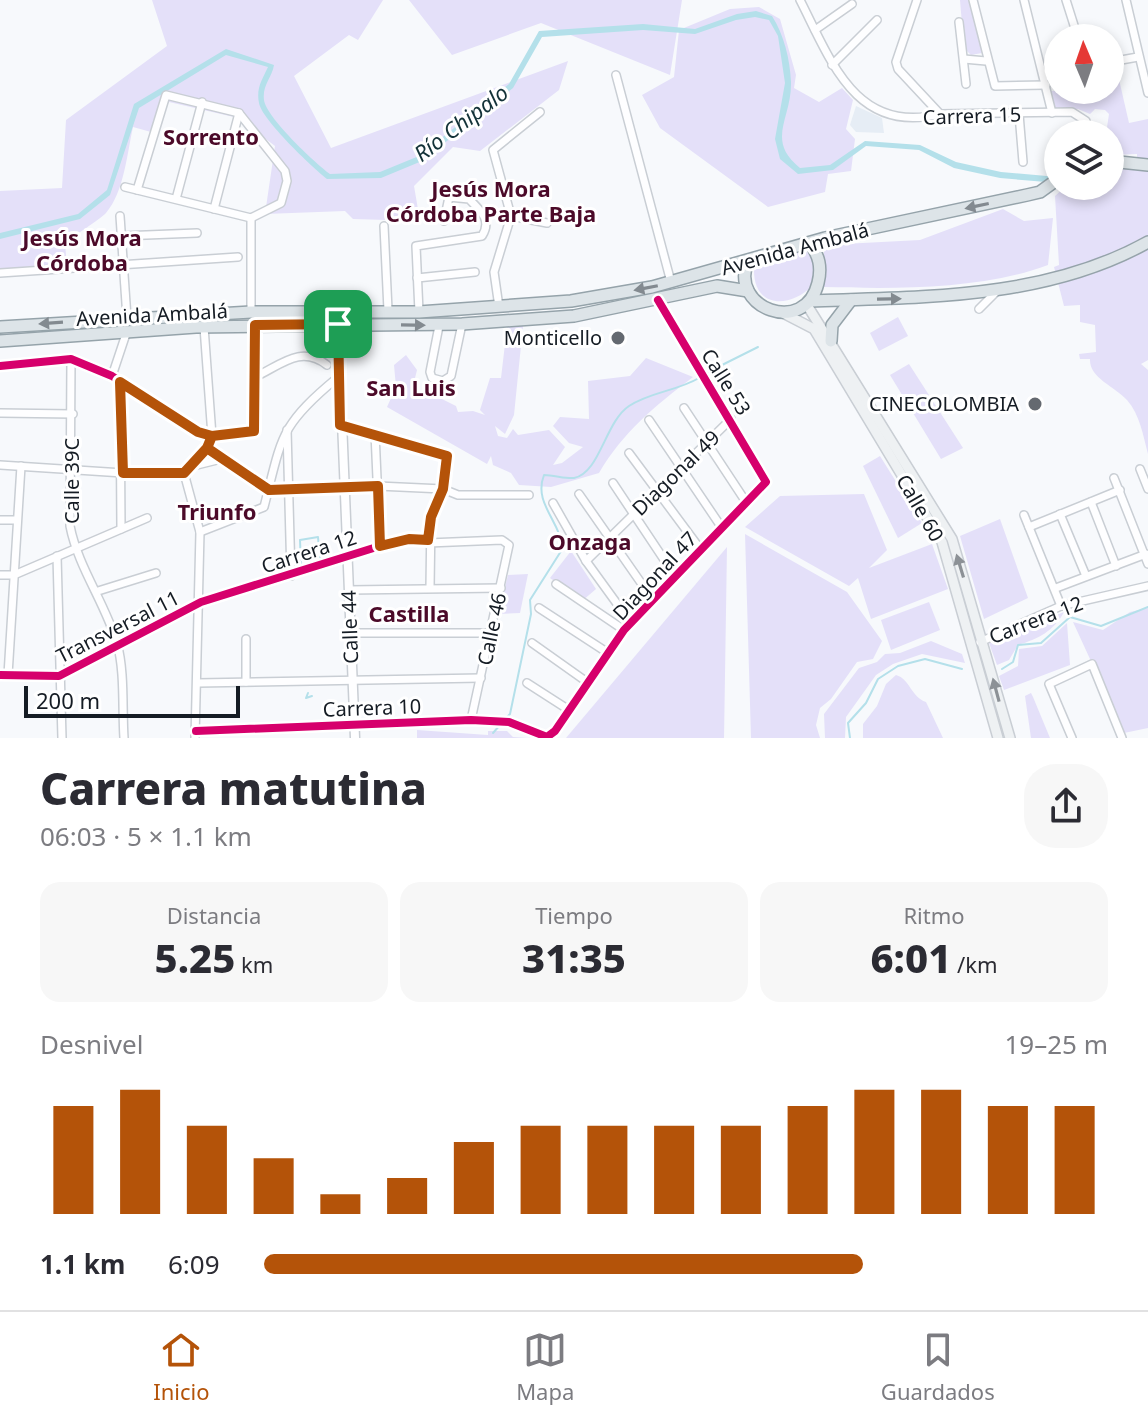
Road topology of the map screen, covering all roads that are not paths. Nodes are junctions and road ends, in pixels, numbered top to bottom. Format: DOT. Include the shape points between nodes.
graph roads {
  1 [pos="800,0"];
  2 [pos="917,0"];
  3 [pos="973,0"];
  4 [pos="1024,0"];
  5 [pos="1066,0"];
  6 [pos="1126,0"];
  7 [pos="852,4"];
  8 [pos="877,20"];
  9 [pos="959,22"];
  10 [pos="1074,24"];
  11 [pos="815,30"];
  12 [pos="1138,57"];
  13 [pos="964,59"];
  14 [pos="1124,60"];
  15 [pos="986,61"];
  16 [pos="832,65"];
  17 [pos="1144,66"];
  18 [pos="616,75"];
  19 [pos="1044,77"];
  20 [pos="966,84"];
  21 [pos="1044,85"];
  22 [pos="1148,93"];
  23 [pos="202,102"];
  24 [pos="1050,104"];
  25 [pos="540,112"];
  26 [pos="239,113"];
  27 [pos="1052,113"];
  28 [pos="940,114"];
  29 [pos="1019,114"];
  30 [pos="1083,120"];
  31 [pos="1023,162"];
  32 [pos="1124,162"];
  33 [pos="1148,165"];
  34 [pos="125,187"];
  35 [pos="1044,187"];
  36 [pos="137,190"];
  37 [pos="176,199"];
  38 [pos="214,209"];
  39 [pos="120,216"];
  40 [pos="511,216"];
  41 [pos="251,218"];
  42 [pos="444,221"];
  43 [pos="547,223"];
  44 [pos="384,226"];
  45 [pos="197,233"];
  46 [pos="121,236"];
  47 [pos="1148,242"];
  48 [pos="810,243"];
  49 [pos="238,257"];
  50 [pos="748,261"];
  51 [pos="123,263"];
  52 [pos="475,272"];
  53 [pos="0,273"];
  54 [pos="417,278"];
  55 [pos="671,282"];
  56 [pos="998,290"];
  57 [pos="748,291"];
  58 [pos="658,300"];
  59 [pos="851,300"];
  60 [pos="809,303"];
  61 [pos="499,307"];
  62 [pos="979,309"];
  63 [pos="388,310"];
  64 [pos="251,312"];
  65 [pos="419,312"];
  66 [pos="783,313"];
  67 [pos="127,318"];
  68 [pos="338,324"];
  69 [pos="462,324"];
  70 [pos="255,325"];
  71 [pos="439,326"];
  72 [pos="0,327"];
  73 [pos="204,327"];
  74 [pos="127,331"];
  75 [pos="0,341"];
  76 [pos="831,341"];
  77 [pos="71,359"];
  78 [pos="327,365"];
  79 [pos="0,366"];
  80 [pos="112,376"];
  81 [pos="253,378"];
  82 [pos="337,378"];
  83 [pos="120,382"];
  84 [pos="684,408"];
  85 [pos="0,413"];
  86 [pos="73,414"];
  87 [pos="731,419"];
  88 [pos="649,420"];
  89 [pos="340,425"];
  90 [pos="287,427"];
  91 [pos="375,433"];
  92 [pos="212,436"];
  93 [pos="706,444"];
  94 [pos="207,448"];
  95 [pos="629,453"];
  96 [pos="221,459"];
  97 [pos="0,465"];
  98 [pos="21,466"];
  99 [pos="191,466"];
  100 [pos="683,467"];
  101 [pos="71,469"];
  102 [pos="1140,469"];
  103 [pos="123,473"];
  104 [pos="184,473"];
  105 [pos="1114,478"];
  106 [pos="766,482"];
  107 [pos="613,483"];
  108 [pos="378,486"];
  109 [pos="345,487"];
  110 [pos="288,489"];
  111 [pos="443,489"];
  112 [pos="1148,489"];
  113 [pos="269,490"];
  114 [pos="1120,490"];
  115 [pos="658,491"];
  116 [pos="579,494"];
  117 [pos="529,495"];
  118 [pos="746,502"];
  119 [pos="1091,502"];
  120 [pos="553,503"];
  121 [pos="635,514"];
  122 [pos="1060,514"];
  123 [pos="1024,515"];
  124 [pos="147,518"];
  125 [pos="0,520"];
  126 [pos="16,520"];
  127 [pos="1029,527"];
  128 [pos="722,528"];
  129 [pos="121,529"];
  130 [pos="200,532"];
  131 [pos="609,539"];
  132 [pos="502,540"];
  133 [pos="428,541"];
  134 [pos="380,546"];
  135 [pos="74,548"];
  136 [pos="701,550"];
  137 [pos="1146,554"];
  138 [pos="57,556"];
  139 [pos="347,557"];
  140 [pos="586,561"];
  141 [pos="1148,564"];
  142 [pos="1116,566"];
  143 [pos="156,573"];
  144 [pos="0,575"];
  145 [pos="14,575"];
  146 [pos="291,576"];
  147 [pos="675,576"];
  148 [pos="1086,576"];
  149 [pos="556,584"];
  150 [pos="1148,586"];
  151 [pos="430,588"];
  152 [pos="501,588"];
  153 [pos="1056,588"];
  154 [pos="349,590"];
  155 [pos="98,591"];
  156 [pos="653,600"];
  157 [pos="201,602"];
  158 [pos="1061,606"];
  159 [pos="539,608"];
  160 [pos="628,627"];
  161 [pos="351,633"];
  162 [pos="492,633"];
  163 [pos="246,639"];
  164 [pos="983,641"];
  165 [pos="532,643"];
  166 [pos="971,645"];
  167 [pos="118,646"];
  168 [pos="608,653"];
  169 [pos="4,675"];
  170 [pos="59,676"];
  171 [pos="481,678"];
  172 [pos="352,680"];
  173 [pos="246,682"];
  174 [pos="587,682"];
  175 [pos="198,683"];
  176 [pos="527,683"];
  177 [pos="569,710"];
  178 [pos="471,720"];
  179 [pos="355,723"];
  180 [pos="296,727"];
  181 [pos="195,734"];
  182 [pos="241,734"];
  183 [pos="547,737"];
  184 [pos="62,738"];
  185 [pos="124,738"];
  186 [pos="296,738"];
  187 [pos="355,738"];
  188 [pos="998,738"];
  189 [pos="1010,738"];
  190 [pos="1072,738"];
  191 [pos="1122,738"];
  1 -- 11 [label="street"];
  2 -- 28 [label="street" via="896,62"];
  3 -- 15 [label="street"];
  4 -- 19 [label="street"];
  5 -- 10 [label="street"];
  6 -- 12 [label="street"];
  7 -- 11 [label="street"];
  8 -- 16 [label="street"];
  9 -- 13 [label="street"];
  11 -- 16 [label="street"];
  12 -- 14 [label="street"];
  12 -- 17 [label="street"];
  13 -- 15 [label="street"];
  13 -- 20 [label="street"];
  15 -- 21 [label="street" via="995,86"];
  16 -- 28 [label="street, Carrera 15" via="866,105 900,118"];
  17 -- 22 [label="street"];
  18 -- 55 [label="street"];
  23 -- 26 [label="street"];
  23 -- 36 [label="street" via="166,95"];
  23 -- 37 [label="street"];
  24 -- 27 [label="street"];
  25 -- 40 [label="street" via="495,146"];
  26 -- 38 [label="street"];
  26 -- 41 [label="street" via="285,171 286,193 274,209"];
  27 -- 29 [label="street, Carrera 15"];
  27 -- 30 [label="street, Carrera 15" via="1081,114"];
  28 -- 29 [label="street, Carrera 15"];
  29 -- 31 [label="street"];
  32 -- 33 [label="main road"];
  34 -- 36 [label="street"];
  35 -- 48 [label="main road, Avenida Ambalá, one-way"];
  36 -- 37 [label="street"];
  37 -- 38 [label="street"];
  38 -- 41 [label="street"];
  39 -- 46 [label="street"];
  40 -- 43 [label="street"];
  40 -- 61 [label="street" via="494,272"];
  41 -- 64 [label="street"];
  42 -- 54 [label="street" via="449,197 469,199 487,220 482,236 416,246"];
  44 -- 63 [label="street"];
  45 -- 46 [label="street"];
  46 -- 51 [label="street"];
  47 -- 56 [label="main road" via="1112,260"];
  48 -- 50 [label="main road, Avenida Ambalá"];
  48 -- 60 [label="main road" via="820,269"];
  49 -- 51 [label="street"];
  50 -- 55 [label="main road, Avenida Ambalá"];
  50 -- 57 [label="main road"];
  51 -- 53 [label="street"];
  51 -- 67 [label="street"];
  52 -- 54 [label="street"];
  54 -- 65 [label="street"];
  55 -- 61 [label="main road, Avenida Ambalá, one-way" via="571,301"];
  59 -- 56 [label="main road, one-way" via="925,299"];
  56 -- 62 [label="street"];
  57 -- 58 [label="main road, Avenida Ambalá" via="717,286"];
  57 -- 66 [label="main road" via="760,305"];
  58 -- 69 [label="main road, Avenida Ambalá" via="574,316"];
  58 -- 87 [label="street, Calle 53"];
  59 -- 60 [label="main road"];
  59 -- 76 [label="main road" via="832,325"];
  60 -- 66 [label="main road"];
  60 -- 76 [label="main road, Calle 60"];
  61 -- 65 [label="main road, Avenida Ambalá"];
  63 -- 64 [label="main road, Avenida Ambalá"];
  63 -- 65 [label="main road, Avenida Ambalá"];
  64 -- 67 [label="main road, Avenida Ambalá"];
  66 -- 166 [label="main road, Calle 60" via="814,329 942,542"];
  67 -- 72 [label="main road, Avenida Ambalá, one-way"];
  68 -- 70 [label="main road, Avenida Ambalá"];
  68 -- 71 [label="main road, Avenida Ambalá, one-way"];
  68 -- 82 [label="street, Calle 44"];
  69 -- 71 [label="main road, Avenida Ambalá"];
  69 -- 71 [label="street" via="451,376 443,381 430,372"];
  70 -- 73 [label="main road, Avenida Ambalá"];
  70 -- 81 [label="street"];
  73 -- 74 [label="main road, Avenida Ambalá"];
  73 -- 92 [label="street"];
  74 -- 75 [label="main road, Avenida Ambalá"];
  74 -- 80 [label="street"];
  164 -- 76 [label="main road, Calle 60, one-way" via="952,539"];
  77 -- 79 [label="street"];
  77 -- 80 [label="street"];
  77 -- 86 [label="street, Calle 39C"];
  78 -- 81 [label="street" via="306,354 294,356"];
  80 -- 83 [label="street"];
  81 -- 92 [label="street" via="254,431"];
  82 -- 89 [label="street, Calle 44"];
  82 -- 90 [label="street"];
  83 -- 92 [label="street"];
  83 -- 103 [label="street"];
  84 -- 93 [label="street"];
  85 -- 86 [label="street"];
  86 -- 101 [label="street, Calle 39C"];
  87 -- 93 [label="street, Diagonal 49"];
  87 -- 106 [label="street, Calle 53"];
  88 -- 100 [label="street"];
  89 -- 91 [label="street"];
  89 -- 109 [label="street, Calle 44"];
  90 -- 110 [label="street"];
  90 -- 113 [label="street"];
  91 -- 108 [label="street"];
  91 -- 111 [label="street" via="447,456"];
  92 -- 94 [label="street"];
  93 -- 100 [label="street, Diagonal 49"];
  93 -- 118 [label="street"];
  94 -- 96 [label="street"];
  94 -- 99 [label="street"];
  95 -- 115 [label="street"];
  96 -- 99 [label="street"];
  96 -- 113 [label="street"];
  97 -- 98 [label="street"];
  98 -- 101 [label="street"];
  98 -- 126 [label="street"];
  99 -- 104 [label="street"];
  100 -- 115 [label="street, Diagonal 49"];
  100 -- 128 [label="street"];
  101 -- 103 [label="street"];
  101 -- 135 [label="street, Calle 39C"];
  102 -- 112 [label="street"];
  103 -- 104 [label="street"];
  103 -- 129 [label="street"];
  104 -- 130 [label="street"];
  105 -- 114 [label="street"];
  106 -- 118 [label="street, Diagonal 47"];
  107 -- 121 [label="street"];
  108 -- 109 [label="street"];
  108 -- 111 [label="street"];
  108 -- 134 [label="street"];
  109 -- 110 [label="street"];
  109 -- 139 [label="street, Calle 44"];
  110 -- 113 [label="street"];
  110 -- 146 [label="street"];
  111 -- 117 [label="street" via="458,495"];
  111 -- 133 [label="street"];
  113 -- 130 [label="street" via="264,507"];
  114 -- 119 [label="street"];
  114 -- 137 [label="street"];
  115 -- 121 [label="street, Diagonal 49"];
  115 -- 136 [label="street"];
  116 -- 131 [label="street"];
  118 -- 128 [label="street, Diagonal 47"];
  119 -- 122 [label="street"];
  119 -- 142 [label="street"];
  120 -- 140 [label="street"];
  121 -- 131 [label="street, Diagonal 49"];
  121 -- 147 [label="street"];
  122 -- 127 [label="street"];
  122 -- 148 [label="street"];
  123 -- 127 [label="street"];
  124 -- 129 [label="street"];
  125 -- 126 [label="street"];
  126 -- 145 [label="street"];
  127 -- 153 [label="street"];
  128 -- 136 [label="street, Diagonal 47"];
  129 -- 135 [label="street"];
  130 -- 157 [label="street"];
  131 -- 140 [label="street, Diagonal 49"];
  131 -- 156 [label="street"];
  132 -- 133 [label="street, Carrera 12"];
  132 -- 152 [label="street, Calle 46" via="509,552"];
  133 -- 134 [label="street, Carrera 12"];
  133 -- 151 [label="street"];
  134 -- 139 [label="street, Carrera 12"];
  135 -- 138 [label="street"];
  135 -- 155 [label="street, Calle 39C"];
  136 -- 147 [label="street, Diagonal 47"];
  137 -- 141 [label="street"];
  137 -- 142 [label="street"];
  138 -- 145 [label="street"];
  138 -- 170 [label="street"];
  139 -- 146 [label="street, Carrera 12"];
  139 -- 154 [label="street, Calle 44"];
  140 -- 160 [label="street"];
  142 -- 148 [label="street"];
  143 -- 155 [label="street"];
  144 -- 145 [label="street"];
  145 -- 169 [label="street"];
  146 -- 157 [label="street, Carrera 12"];
  147 -- 156 [label="street, Diagonal 47"];
  148 -- 153 [label="street"];
  149 -- 160 [label="street"];
  150 -- 158 [label="street, Carrera 12"];
  151 -- 152 [label="street"];
  151 -- 154 [label="street"];
  152 -- 162 [label="street, Calle 46"];
  153 -- 158 [label="street"];
  154 -- 161 [label="street, Calle 44"];
  155 -- 167 [label="street, Calle 39C"];
  156 -- 160 [label="street, Diagonal 47"];
  157 -- 167 [label="street, Transversal 11"];
  157 -- 175 [label="street"];
  158 -- 164 [label="street, Carrera 12"];
  159 -- 168 [label="street"];
  160 -- 168 [label="street, Diagonal 47"];
  161 -- 162 [label="street"];
  161 -- 172 [label="street, Calle 44"];
  162 -- 171 [label="street, Calle 46"];
  163 -- 173 [label="street"];
  164 -- 166 [label="street, Carrera 12"];
  189 -- 164 [label="main road, Calle 60, one-way"];
  165 -- 174 [label="street"];
  166 -- 188 [label="main road, Calle 60"];
  167 -- 170 [label="street, Transversal 11"];
  167 -- 185 [label="street, Calle 39C"];
  168 -- 174 [label="street, Diagonal 47"];
  169 -- 170 [label="street, Transversal 11"];
  170 -- 184 [label="street"];
  171 -- 172 [label="street"];
  171 -- 178 [label="street, Calle 46"];
  172 -- 173 [label="street"];
  172 -- 179 [label="street, Calle 44"];
  173 -- 175 [label="street"];
  174 -- 177 [label="street, Diagonal 47"];
  175 -- 181 [label="street"];
  176 -- 177 [label="street"];
  177 -- 183 [label="street, Diagonal 47"];
  178 -- 179 [label="street, Carrera 10"];
  178 -- 183 [label="street, Carrera 10" via="509,722"];
  179 -- 180 [label="street, Carrera 10"];
  179 -- 187 [label="street, Calle 44"];
  180 -- 182 [label="street, Carrera 10"];
  180 -- 186 [label="street"];
  181 -- 182 [label="street, Carrera 10"];
  190 -- 191 [label="street" via="1049,684 1092,664"];
}
